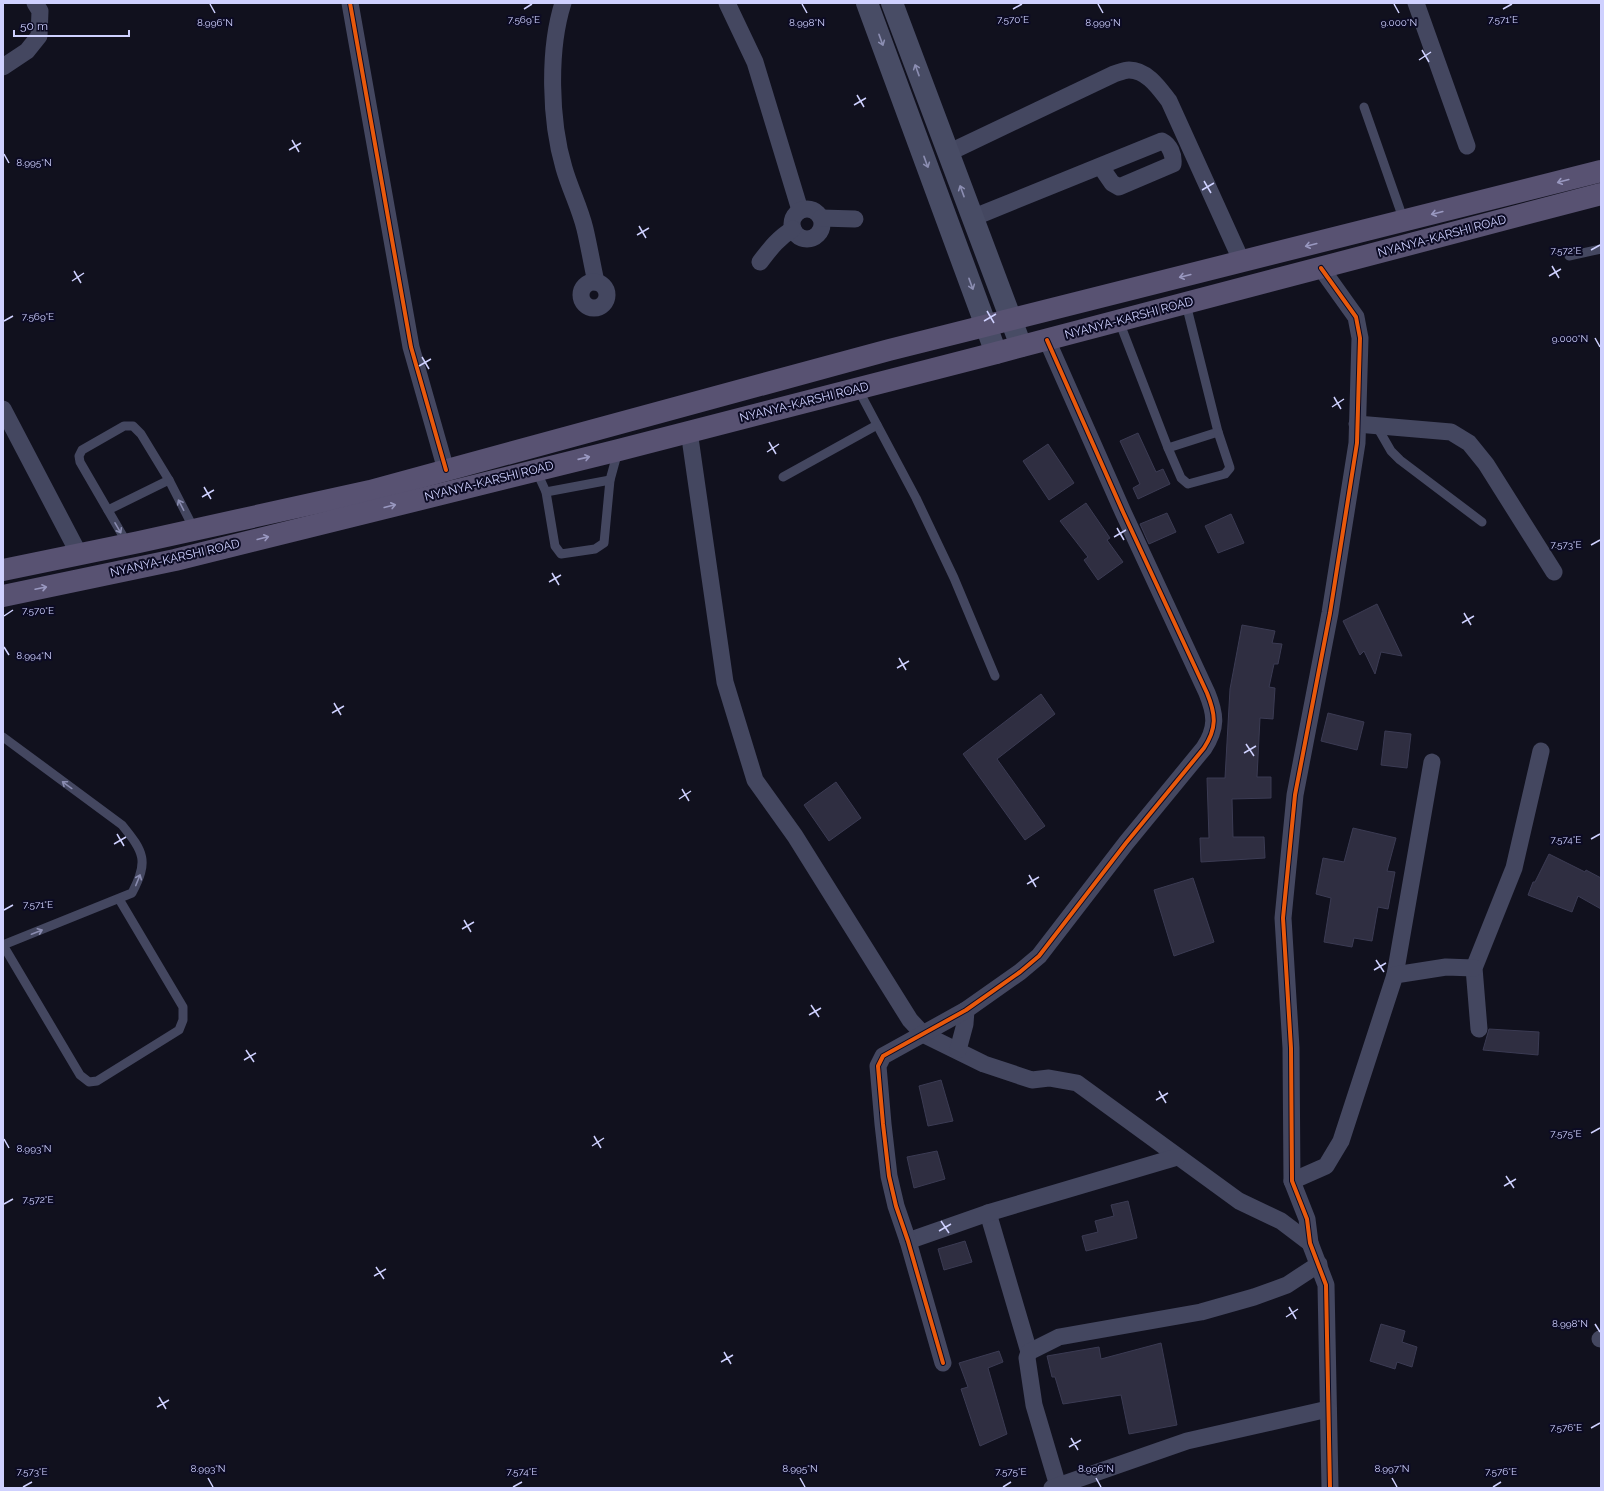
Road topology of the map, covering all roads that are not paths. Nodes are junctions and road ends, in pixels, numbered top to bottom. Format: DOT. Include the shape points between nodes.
graph roads {
  1 [pos="35,3"];
  2 [pos="350,3"];
  3 [pos="563,3"];
  4 [pos="727,3"];
  5 [pos="868,3"];
  6 [pos="892,3"];
  7 [pos="1416,3"];
  8 [pos="3,67"];
  9 [pos="1364,107"];
  10 [pos="1466,146"];
  11 [pos="948,153"];
  12 [pos="1101,167"];
  13 [pos="1601,171"];
  14 [pos="1601,194"];
  15 [pos="800,210"];
  16 [pos="821,218"];
  17 [pos="972,218"];
  18 [pos="855,219"];
  19 [pos="1404,221"];
  20 [pos="793,230"];
  21 [pos="1601,250"];
  22 [pos="1569,256"];
  23 [pos="760,262"];
  24 [pos="1242,262"];
  25 [pos="1321,268"];
  26 [pos="596,282"];
  27 [pos="1186,304"];
  28 [pos="1010,320"];
  29 [pos="1119,321"];
  30 [pos="986,326"];
  31 [pos="1047,340"];
  32 [pos="1021,346"];
  33 [pos="996,353"];
  34 [pos="858,389"];
  35 [pos="3,409"];
  36 [pos="1357,424"];
  37 [pos="877,425"];
  38 [pos="1376,425"];
  39 [pos="690,431"];
  40 [pos="1218,432"];
  41 [pos="550,442"];
  42 [pos="1168,448"];
  43 [pos="619,450"];
  44 [pos="545,467"];
  45 [pos="446,470"];
  46 [pos="783,477"];
  47 [pos="168,480"];
  48 [pos="610,480"];
  49 [pos="546,492"];
  50 [pos="108,510"];
  51 [pos="1482,522"];
  52 [pos="194,530"];
  53 [pos="128,545"];
  54 [pos="79,554"];
  55 [pos="3,570"];
  56 [pos="1554,572"];
  57 [pos="3,596"];
  58 [pos="995,676"];
  59 [pos="3,737"];
  60 [pos="1541,751"];
  61 [pos="1432,762"];
  62 [pos="119,899"];
  63 [pos="3,945"];
  64 [pos="1474,968"];
  65 [pos="1395,975"];
  66 [pos="966,1010"];
  67 [pos="1479,1029"];
  68 [pos="923,1034"];
  69 [pos="958,1050"];
  70 [pos="1177,1157"];
  71 [pos="1292,1181"];
  72 [pos="988,1213"];
  73 [pos="908,1241"];
  74 [pos="1310,1243"];
  75 [pos="1319,1264"];
  76 [pos="1029,1352"];
  77 [pos="943,1362"];
  78 [pos="1328,1409"];
  79 [pos="1055,1487"];
  80 [pos="1330,1488"];
  1 -- 8 [label="street" via="40,11 39,36 27,51"];
  2 -- 45 [label="street" via="411,347"];
  3 -- 26 [label="street" via="554,49 553,109 563,167 585,227"];
  4 -- 15 [label="street" via="755,62"];
  5 -- 30 [label="street, one-way"];
  11 -- 6 [label="street, one-way"];
  7 -- 10 [label="street"];
  9 -- 19 [label="lane"];
  17 -- 11 [label="street, one-way"];
  11 -- 24 [label="street" via="1114,74 1129,70 1140,72 1156,83 1169,101"];
  12 -- 17 [label="street"];
  13 -- 19 [label="main road, NYANYA-KARSHI ROAD, one-way"];
  14 -- 25 [label="main road, NYANYA-KARSHI ROAD"];
  15 -- 16 [label="street" via="815,211"];
  15 -- 20 [label="street" via="793,218"];
  16 -- 18 [label="street"];
  16 -- 20 [label="street" via="822,228 817,237 802,239"];
  17 -- 28 [label="street"];
  19 -- 24 [label="main road, NYANYA-KARSHI ROAD, one-way"];
  20 -- 23 [label="street" via="782,236"];
  21 -- 22 [label="lane"];
  24 -- 28 [label="main road, NYANYA-KARSHI ROAD, one-way"];
  25 -- 27 [label="main road, NYANYA-KARSHI ROAD"];
  25 -- 36 [label="street" via="1356,317 1360,338"];
  27 -- 29 [label="main road, NYANYA-KARSHI ROAD"];
  27 -- 40 [label="lane"];
  28 -- 30 [label="main road, NYANYA-KARSHI ROAD"];
  28 -- 32 [label="street"];
  29 -- 31 [label="main road, NYANYA-KARSHI ROAD"];
  29 -- 42 [label="lane"];
  30 -- 33 [label="street"];
  30 -- 41 [label="main road, NYANYA-KARSHI ROAD"];
  31 -- 32 [label="main road, NYANYA-KARSHI ROAD"];
  31 -- 66 [label="street" via="1207,693 1213,708 1214,722 1211,737 1204,748 1126,843 1039,956"];
  32 -- 33 [label="main road, NYANYA-KARSHI ROAD"];
  33 -- 34 [label="main road, NYANYA-KARSHI ROAD"];
  34 -- 37 [label="lane"];
  34 -- 39 [label="main road, NYANYA-KARSHI ROAD"];
  35 -- 54 [label="street"];
  36 -- 38 [label="street"];
  36 -- 71 [label="street" via="1357,443 1330,613 1295,795 1283,918 1291,1048"];
  37 -- 46 [label="lane"];
  37 -- 58 [label="lane" via="916,498 954,578"];
  38 -- 51 [label="lane" via="1391,451 1400,460"];
  38 -- 56 [label="street" via="1451,432 1469,443 1486,464"];
  39 -- 43 [label="main road, NYANYA-KARSHI ROAD"];
  39 -- 68 [label="street" via="725,682 755,780 795,836 910,1020"];
  40 -- 42 [label="lane"];
  40 -- 42 [label="lane" via="1230,468 1225,474 1188,484 1181,478"];
  41 -- 44 [label="main road"];
  41 -- 45 [label="main road, NYANYA-KARSHI ROAD"];
  44 -- 43 [label="main road, NYANYA-KARSHI ROAD, one-way"];
  43 -- 48 [label="lane"];
  44 -- 49 [label="lane"];
  57 -- 44 [label="main road, NYANYA-KARSHI ROAD, one-way" via="175,560"];
  45 -- 52 [label="main road, NYANYA-KARSHI ROAD" via="370,491"];
  47 -- 50 [label="lane"];
  47 -- 50 [label="lane" via="141,434 133,426 124,426 82,450 79,456"];
  52 -- 47 [label="lane, one-way"];
  48 -- 49 [label="lane"];
  48 -- 49 [label="lane" via="604,543 595,549 562,554 555,546"];
  50 -- 53 [label="lane, one-way"];
  52 -- 53 [label="main road, NYANYA-KARSHI ROAD"];
  53 -- 54 [label="main road, NYANYA-KARSHI ROAD"];
  54 -- 55 [label="main road, NYANYA-KARSHI ROAD"];
  62 -- 59 [label="lane, one-way" via="132,893 140,879 144,863 137,844 122,825"];
  60 -- 64 [label="street" via="1514,868"];
  61 -- 65 [label="street"];
  63 -- 62 [label="lane, one-way"];
  62 -- 63 [label="lane" via="183,1007 183,1020 179,1030 97,1081 89,1082 80,1075"];
  64 -- 65 [label="street" via="1446,967"];
  64 -- 67 [label="street"];
  65 -- 71 [label="street" via="1341,1141 1326,1166"];
  66 -- 68 [label="street"];
  66 -- 69 [label="street"];
  68 -- 69 [label="street"];
  68 -- 73 [label="street" via="883,1056 878,1066 889,1176"];
  69 -- 70 [label="street" via="984,1064 1032,1080 1049,1078 1077,1083"];
  70 -- 72 [label="street"];
  70 -- 74 [label="street" via="1239,1201 1282,1221"];
  71 -- 74 [label="street" via="1307,1219"];
  72 -- 73 [label="street"];
  72 -- 76 [label="street"];
  73 -- 77 [label="street"];
  74 -- 75 [label="street"];
  75 -- 76 [label="street" via="1287,1286 1254,1297 1201,1312 1059,1337"];
  75 -- 78 [label="street" via="1326,1285 1328,1313"];
  76 -- 79 [label="street" via="1026,1358 1034,1405"];
  78 -- 79 [label="street" via="1187,1441"];
  78 -- 80 [label="street"];
}
